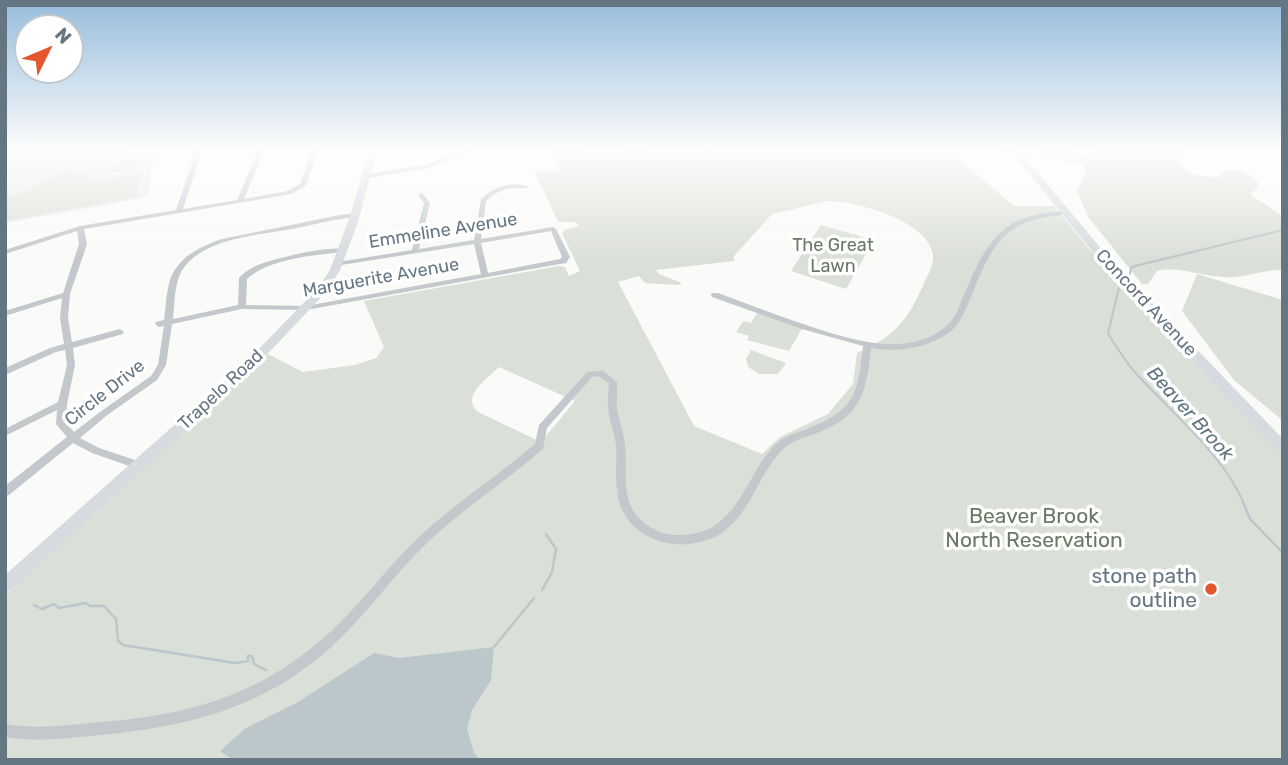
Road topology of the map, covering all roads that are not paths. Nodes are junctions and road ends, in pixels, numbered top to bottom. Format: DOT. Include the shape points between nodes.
graph roads {
  1 [pos="187,187"];
  2 [pos="246,187"];
  3 [pos="301,187"];
  4 [pos="364,187"];
  5 [pos="526,187"];
  6 [pos="1045,187"];
  7 [pos="421,195"];
  8 [pos="240,201"];
  9 [pos="179,211"];
  10 [pos="1067,214"];
  11 [pos="356,215"];
  12 [pos="79,228"];
  13 [pos="477,241"];
  14 [pos="343,250"];
  15 [pos="5,252"];
  16 [pos="415,252"];
  17 [pos="565,259"];
  18 [pos="338,264"];
  19 [pos="485,275"];
  20 [pos="66,294"];
  21 [pos="715,295"];
  22 [pos="242,307"];
  23 [pos="306,308"];
  24 [pos="5,314"];
  25 [pos="164,323"];
  26 [pos="120,332"];
  27 [pos="66,345"];
  28 [pos="867,345"];
  29 [pos="5,372"];
  30 [pos="62,404"];
  31 [pos="5,433"];
  32 [pos="72,438"];
  33 [pos="1283,448"];
  34 [pos="138,465"];
  35 [pos="5,492"];
  36 [pos="5,585"];
  37 [pos="5,730"];
  1 -- 9 [label="street"];
  2 -- 8 [label="street"];
  3 -- 8 [label="street"];
  4 -- 11 [label="main road, Trapelo Road"];
  5 -- 13 [label="street" via="506,187 485,197"];
  6 -- 10 [label="main road, Concord Avenue"];
  7 -- 16 [label="street" via="427,203"];
  8 -- 9 [label="street"];
  9 -- 12 [label="street"];
  10 -- 28 [label="street" via="1033,218 991,243 954,323 942,334 911,345"];
  10 -- 33 [label="main road, Concord Avenue"];
  11 -- 14 [label="main road, Trapelo Road"];
  11 -- 25 [label="street, Circle Drive" via="233,238 202,250 176,274"];
  12 -- 15 [label="street"];
  12 -- 20 [label="street" via="83,244"];
  13 -- 16 [label="street, Emmeline Avenue"];
  13 -- 17 [label="street, Emmeline Avenue" via="553,229"];
  13 -- 19 [label="street"];
  14 -- 18 [label="main road, Trapelo Road"];
  14 -- 22 [label="street" via="250,270 243,278"];
  16 -- 18 [label="street, Emmeline Avenue"];
  17 -- 19 [label="street, Marguerite Avenue"];
  18 -- 23 [label="main road, Trapelo Road"];
  19 -- 23 [label="street, Marguerite Avenue"];
  20 -- 24 [label="street"];
  20 -- 27 [label="street"];
  21 -- 28 [label="street"];
  22 -- 23 [label="street, Marguerite Avenue"];
  22 -- 25 [label="street, Marguerite Avenue"];
  23 -- 34 [label="main road, Trapelo Road"];
  25 -- 32 [label="street, Circle Drive" via="162,365 154,378"];
  26 -- 27 [label="street"];
  27 -- 29 [label="street"];
  27 -- 30 [label="street" via="71,365"];
  28 -- 37 [label="street" via="863,386 852,408 829,424 780,445 732,520 710,534 673,540 640,526 630,516 624,503 614,388 609,378 595,372 542,427 540,446 421,541 324,645 297,667 259,690 197,715 155,725 36,733"];
  30 -- 31 [label="street"];
  30 -- 32 [label="street" via="61,424"];
  32 -- 34 [label="street"];
  32 -- 35 [label="street, Circle Drive"];
  34 -- 36 [label="main road, Trapelo Road"];
}
